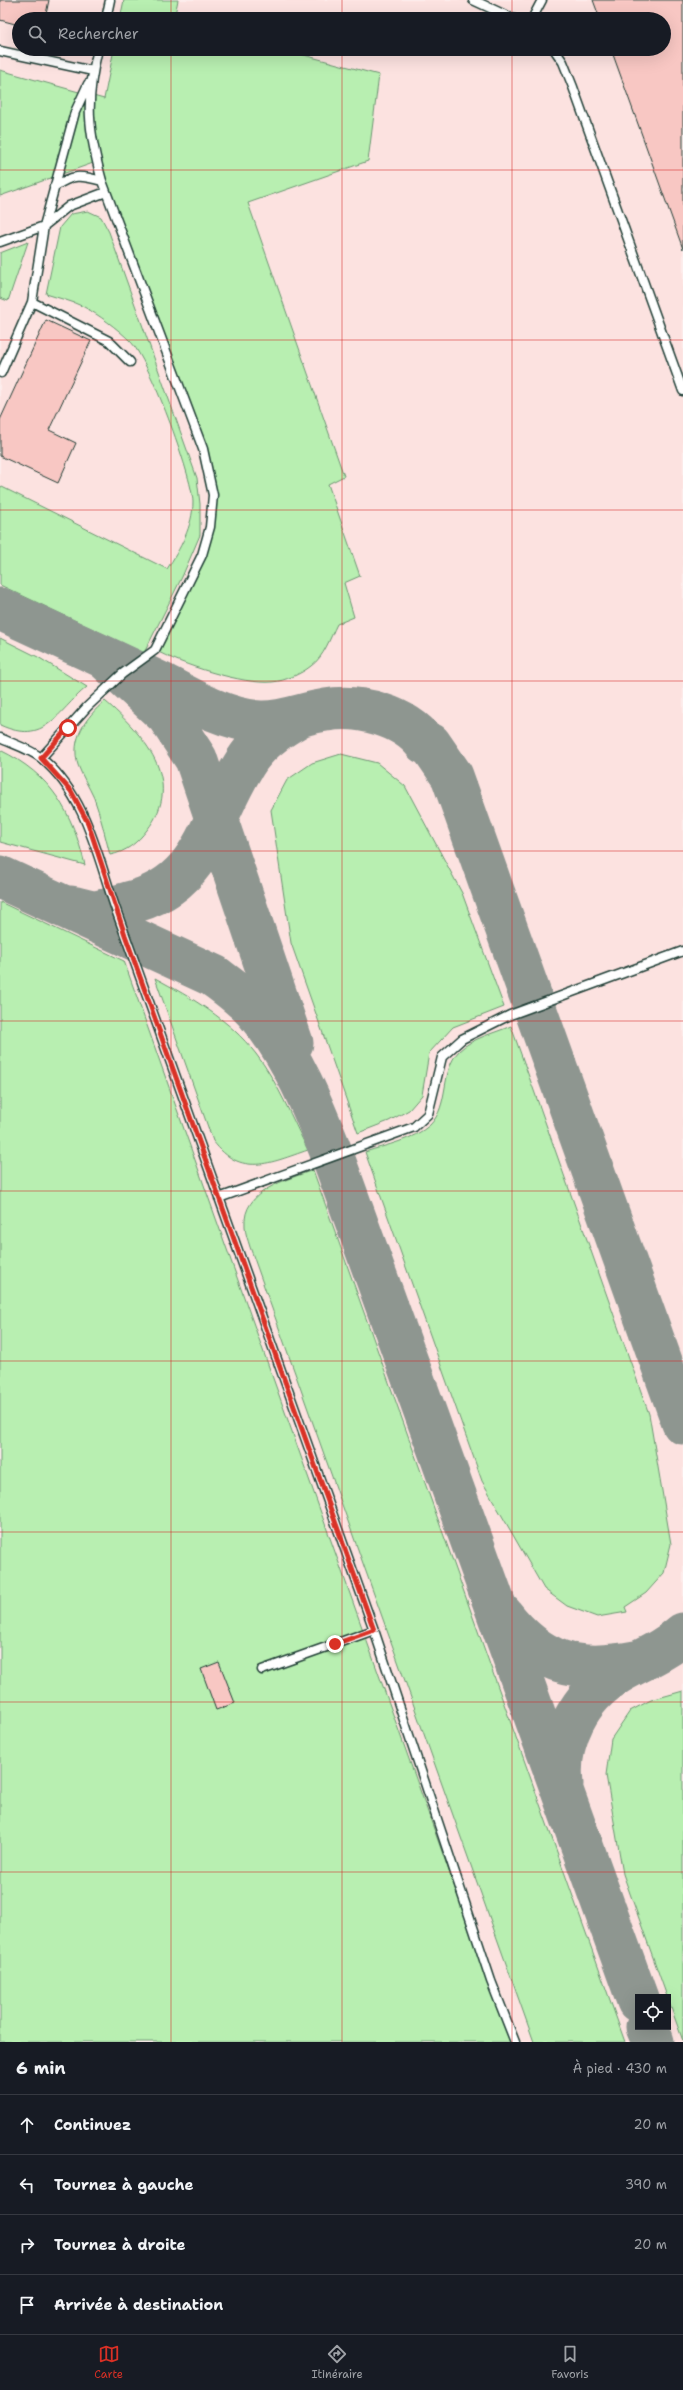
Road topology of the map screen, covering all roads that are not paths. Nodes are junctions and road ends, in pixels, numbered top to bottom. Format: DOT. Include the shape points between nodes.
graph roads {
  1 [pos="110,0"];
  2 [pos="473,0"];
  3 [pos="542,0"];
  4 [pos="107,12"];
  5 [pos="499,12"];
  6 [pos="536,12"];
  7 [pos="0,51"];
  8 [pos="12,54"];
  9 [pos="20,56"];
  10 [pos="96,56"];
  11 [pos="559,56"];
  12 [pos="92,74"];
  13 [pos="102,181"];
  14 [pos="54,187"];
  15 [pos="106,192"];
  16 [pos="44,226"];
  17 [pos="0,242"];
  18 [pos="32,302"];
  19 [pos="130,362"];
  20 [pos="1,373"];
  21 [pos="683,391"];
  22 [pos="0,738"];
  23 [pos="41,758"];
  24 [pos="683,951"];
  25 [pos="219,1198"];
  26 [pos="374,1630"];
  27 [pos="262,1670"];
  28 [pos="515,2042"];
  1 -- 4 [label="lane"];
  2 -- 5 [label="lane"];
  3 -- 6 [label="lane"];
  7 -- 8 [label="lane"];
  9 -- 12 [label="lane"];
  10 -- 12 [label="lane"];
  11 -- 21 [label="lane" via="573,87"];
  12 -- 13 [label="lane" via="88,109 90,131"];
  12 -- 14 [label="lane" via="75,112"];
  13 -- 14 [label="lane" via="81,176 68,178"];
  13 -- 15 [label="lane"];
  14 -- 16 [label="lane"];
  15 -- 16 [label="lane" via="69,206"];
  15 -- 23 [label="lane" via="204,449 213,495 210,527 202,556 155,650 122,674 87,707"];
  16 -- 17 [label="lane"];
  16 -- 18 [label="lane"];
  18 -- 19 [label="lane" via="109,341"];
  18 -- 20 [label="lane"];
  22 -- 23 [label="lane"];
  23 -- 25 [label="lane" via="71,791 88,823 101,868"];
  24 -- 25 [label="lane" via="510,1015 462,1040 442,1057 428,1114 414,1127"];
  25 -- 26 [label="lane"];
  26 -- 27 [label="lane"];
  26 -- 28 [label="lane" via="491,1981"];
}
